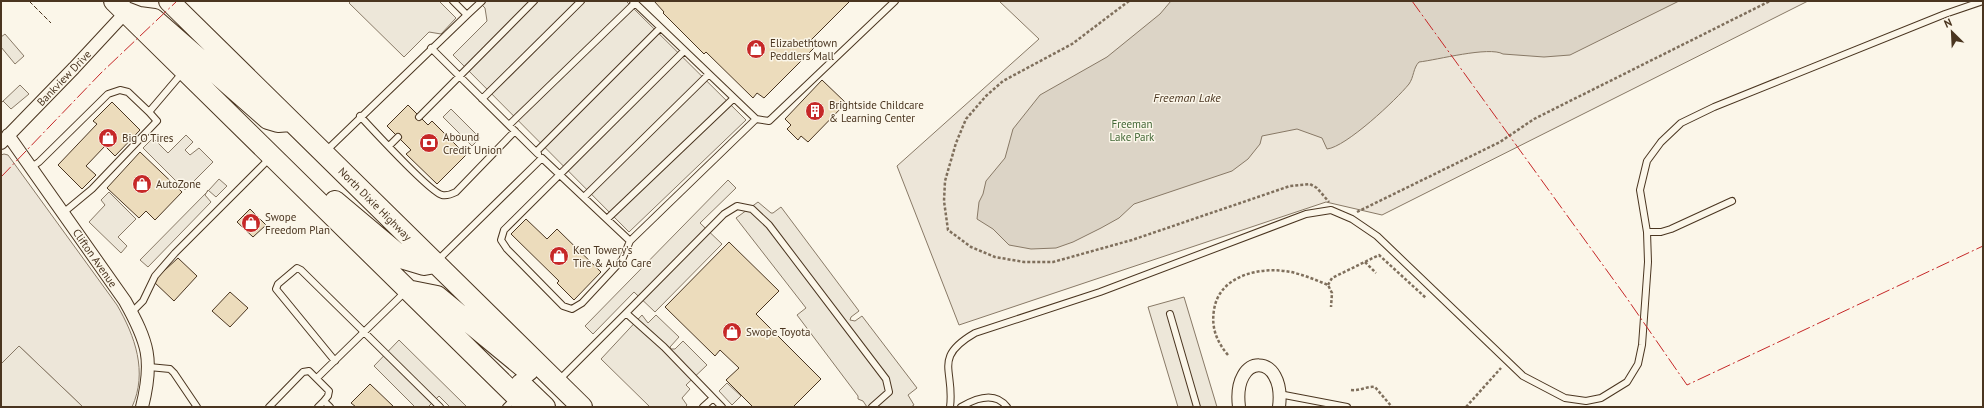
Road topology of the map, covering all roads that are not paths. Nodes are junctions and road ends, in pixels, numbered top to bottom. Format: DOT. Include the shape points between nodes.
graph roads {
  1 [pos="169,1"];
  2 [pos="453,1"];
  3 [pos="482,1"];
  4 [pos="534,1"];
  5 [pos="581,1"];
  6 [pos="895,1"];
  7 [pos="634,2"];
  8 [pos="1983,2"];
  9 [pos="120,7"];
  10 [pos="467,15"];
  11 [pos="660,28"];
  12 [pos="431,48"];
  13 [pos="684,51"];
  14 [pos="185,70"];
  15 [pos="709,74"];
  16 [pos="459,76"];
  17 [pos="734,98"];
  18 [pos="482,99"];
  19 [pos="149,112"];
  20 [pos="231,116"];
  21 [pos="360,116"];
  22 [pos="419,116"];
  23 [pos="756,120"];
  24 [pos="291,121"];
  25 [pos="509,126"];
  26 [pos="515,131"];
  27 [pos="398,137"];
  28 [pos="5,139"];
  29 [pos="389,146"];
  30 [pos="536,152"];
  31 [pos="324,153"];
  32 [pos="272,156"];
  33 [pos="542,158"];
  34 [pos="30,168"];
  35 [pos="559,174"];
  36 [pos="584,197"];
  37 [pos="1732,201"];
  38 [pos="63,213"];
  39 [pos="607,219"];
  40 [pos="1647,232"];
  41 [pos="630,241"];
  42 [pos="435,263"];
  43 [pos="407,290"];
  44 [pos="131,313"];
  45 [pos="626,313"];
  46 [pos="1170,314"];
  47 [pos="364,332"];
  48 [pos="335,361"];
  49 [pos="484,364"];
  50 [pos="148,367"];
  51 [pos="317,378"];
  52 [pos="557,383"];
  53 [pos="1279,394"];
  54 [pos="713,398"];
  55 [pos="324,401"];
  56 [pos="516,404"];
  57 [pos="142,407"];
  58 [pos="197,407"];
  59 [pos="269,407"];
  60 [pos="318,407"];
  61 [pos="330,407"];
  62 [pos="440,407"];
  63 [pos="545,407"];
  64 [pos="565,407"];
  65 [pos="582,407"];
  66 [pos="703,407"];
  67 [pos="722,407"];
  68 [pos="872,407"];
  69 [pos="950,407"];
  70 [pos="961,407"];
  71 [pos="1007,407"];
  72 [pos="1197,407"];
  73 [pos="1239,407"];
  74 [pos="1279,407"];
  75 [pos="1348,407"];
  1 -- 24 [label="main road, North Dixie Highway"];
  2 -- 10 [label="lane"];
  3 -- 10 [label="lane"];
  4 -- 16 [label="lane"];
  5 -- 18 [label="lane"];
  6 -- 23 [label="lane" via="769,121"];
  7 -- 11 [label="lane"];
  7 -- 25 [label="lane"];
  8 -- 40 [label="lane" via="1945,14 1714,107 1681,123 1661,142 1647,161 1640,190"];
  9 -- 14 [label="main road"];
  9 -- 24 [label="main road" via="139,17 154,19 268,118 278,122"];
  9 -- 28 [label="street, Bankview Drive" via="74,68"];
  10 -- 12 [label="lane"];
  11 -- 13 [label="lane"];
  11 -- 30 [label="lane"];
  12 -- 16 [label="lane"];
  12 -- 21 [label="lane"];
  13 -- 15 [label="lane"];
  13 -- 35 [label="lane"];
  14 -- 19 [label="lane"];
  14 -- 20 [label="main road"];
  15 -- 17 [label="lane"];
  15 -- 36 [label="lane"];
  16 -- 18 [label="lane"];
  16 -- 22 [label="lane"];
  17 -- 23 [label="lane"];
  17 -- 39 [label="lane"];
  18 -- 25 [label="lane"];
  19 -- 34 [label="lane" via="128,92 120,90 108,94"];
  19 -- 38 [label="lane" via="157,120 92,189"];
  20 -- 32 [label="main road"];
  20 -- 42 [label="main road" via="249,118 324,191 404,259 424,266"];
  21 -- 29 [label="lane"];
  21 -- 31 [label="lane"];
  23 -- 41 [label="lane"];
  24 -- 31 [label="main road, North Dixie Highway"];
  25 -- 26 [label="lane"];
  26 -- 29 [label="lane" via="456,192 449,195 440,195 427,185"];
  26 -- 30 [label="lane"];
  27 -- 29 [label="lane"];
  28 -- 34 [label="street, Clifton Avenue"];
  30 -- 33 [label="lane"];
  31 -- 42 [label="main road, North Dixie Highway"];
  32 -- 43 [label="main road"];
  32 -- 44 [label="lane" via="175,253 155,276 144,301"];
  33 -- 35 [label="lane"];
  33 -- 42 [label="lane"];
  34 -- 38 [label="street, Clifton Avenue"];
  35 -- 36 [label="lane"];
  35 -- 41 [label="lane" via="504,230 501,240 563,306 572,309 582,303 622,260"];
  36 -- 39 [label="lane"];
  37 -- 40 [label="lane" via="1661,232"];
  38 -- 44 [label="street, Clifton Avenue"];
  39 -- 41 [label="lane"];
  40 -- 69 [label="lane" via="1646,308 1638,364 1627,382 1601,398 1586,401 1565,398 1523,376 1376,236 1352,219 1331,210 1306,214 1100,292 975,333 953,348 947,363"];
  42 -- 52 [label="main road, North Dixie Highway"];
  43 -- 47 [label="lane"];
  43 -- 49 [label="main road"];
  43 -- 64 [label="main road" via="437,296 529,372"];
  44 -- 50 [label="street, Clifton Avenue" via="144,337"];
  45 -- 52 [label="lane"];
  45 -- 54 [label="lane" via="664,347"];
  45 -- 68 [label="lane" via="724,214 737,206 752,209 769,225 886,379 889,392"];
  46 -- 72 [label="lane"];
  47 -- 48 [label="lane"];
  47 -- 48 [label="lane" via="301,270 293,270 278,284 278,294"];
  47 -- 62 [label="lane"];
  48 -- 51 [label="lane"];
  49 -- 56 [label="main road"];
  49 -- 63 [label="main road" via="497,365 506,370"];
  50 -- 57 [label="street, Clifton Avenue"];
  50 -- 58 [label="lane" via="170,369"];
  51 -- 55 [label="lane" via="329,391"];
  51 -- 59 [label="lane" via="309,370 303,372"];
  52 -- 65 [label="main road, North Dixie Highway"];
  53 -- 73 [label="street" via="1274,373 1268,367 1253,366 1247,370 1239,384"];
  53 -- 74 [label="street"];
  53 -- 75 [label="lane"];
  54 -- 66 [label="lane"];
  54 -- 67 [label="lane"];
  55 -- 60 [label="lane"];
  55 -- 61 [label="lane"];
  70 -- 71 [label="lane" via="971,400 988,396 1003,402"];
}
